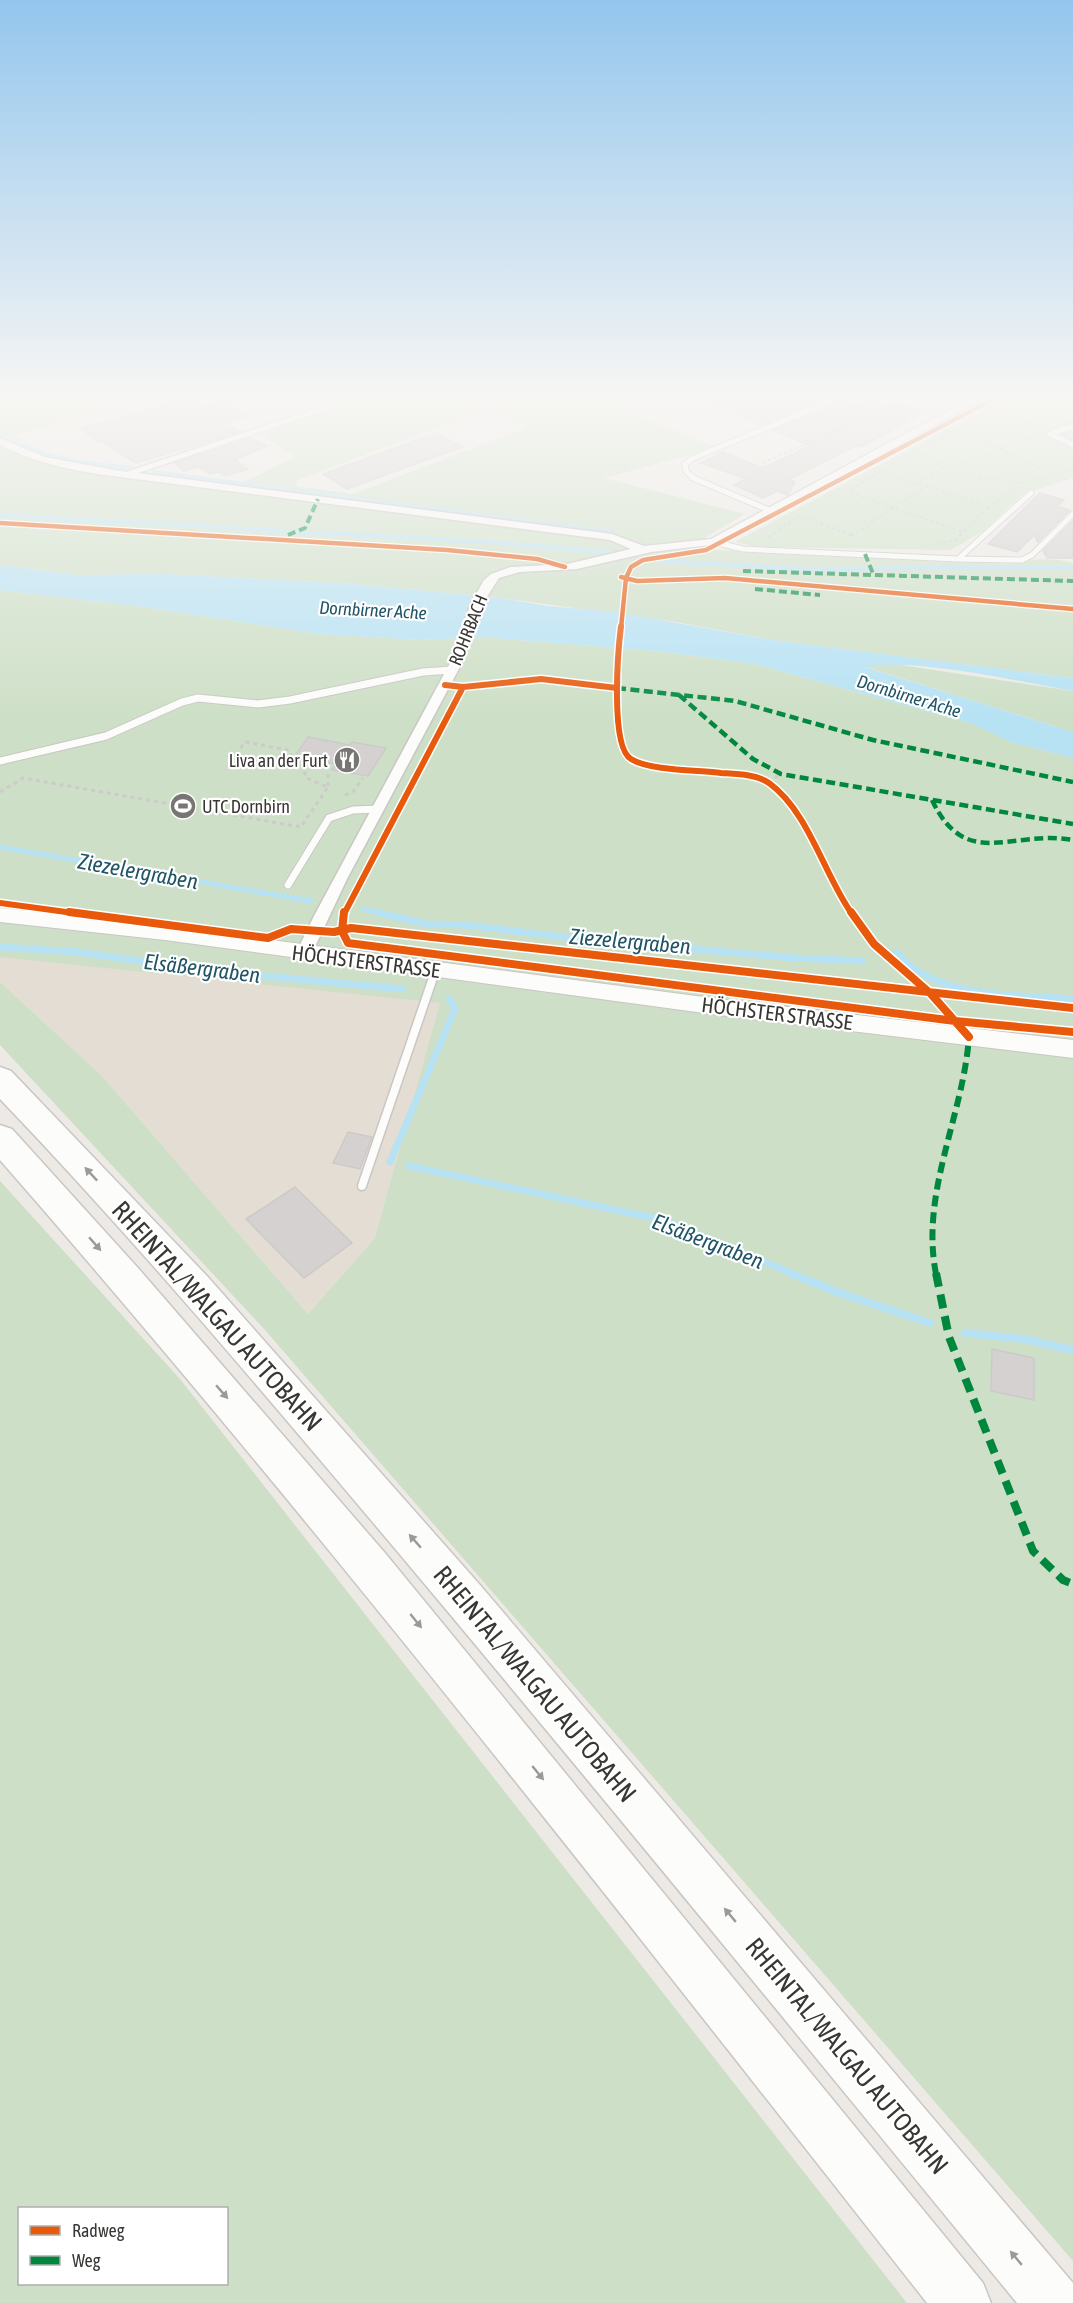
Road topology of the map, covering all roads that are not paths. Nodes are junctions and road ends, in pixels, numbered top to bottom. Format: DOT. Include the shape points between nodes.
graph roads {
  1 [pos="392,508"];
  2 [pos="765,508"];
  3 [pos="776,508"];
  4 [pos="1014,508"];
  5 [pos="771,511"];
  6 [pos="1073,514"];
  7 [pos="714,542"];
  8 [pos="643,550"];
  9 [pos="958,559"];
  10 [pos="452,670"];
  11 [pos="0,761"];
  12 [pos="379,809"];
  13 [pos="288,885"];
  14 [pos="0,915"];
  15 [pos="304,953"];
  16 [pos="436,969"];
  17 [pos="481,976"];
  18 [pos="1073,1049"];
  19 [pos="0,1079"];
  20 [pos="0,1138"];
  21 [pos="362,1186"];
  22 [pos="963,2303"];
  23 [pos="1053,2303"];
  1 -- 8 [label="street" via="612,537"];
  2 -- 5 [label="lane"];
  3 -- 5 [label="street, ROHRBACH"];
  4 -- 9 [label="lane"];
  5 -- 7 [label="street, ROHRBACH"];
  6 -- 9 [label="lane" via="1022,560"];
  7 -- 8 [label="street, ROHRBACH"];
  7 -- 9 [label="lane" via="762,550"];
  8 -- 10 [label="street, ROHRBACH" via="591,563 496,575 488,582"];
  10 -- 11 [label="lane" via="423,672 258,704 198,698 106,736"];
  10 -- 12 [label="street, ROHRBACH"];
  12 -- 13 [label="lane" via="340,812 329,818"];
  12 -- 15 [label="street, ROHRBACH"];
  14 -- 15 [label="main road, HÖCHSTERSTRASSE"];
  15 -- 16 [label="main road, HÖCHSTERSTRASSE"];
  16 -- 17 [label="main road, HÖCHSTERSTRASSE"];
  16 -- 21 [label="lane"];
  17 -- 18 [label="main road, HÖCHSTER STRASSE"];
  23 -- 19 [label="highway, RHEINTAL/WALGAU AUTOBAHN, one-way" via="439,1569 251,1353"];
  20 -- 22 [label="highway, RHEINTAL/WALGAU AUTOBAHN, one-way" via="233,1403 416,1620"];
}
